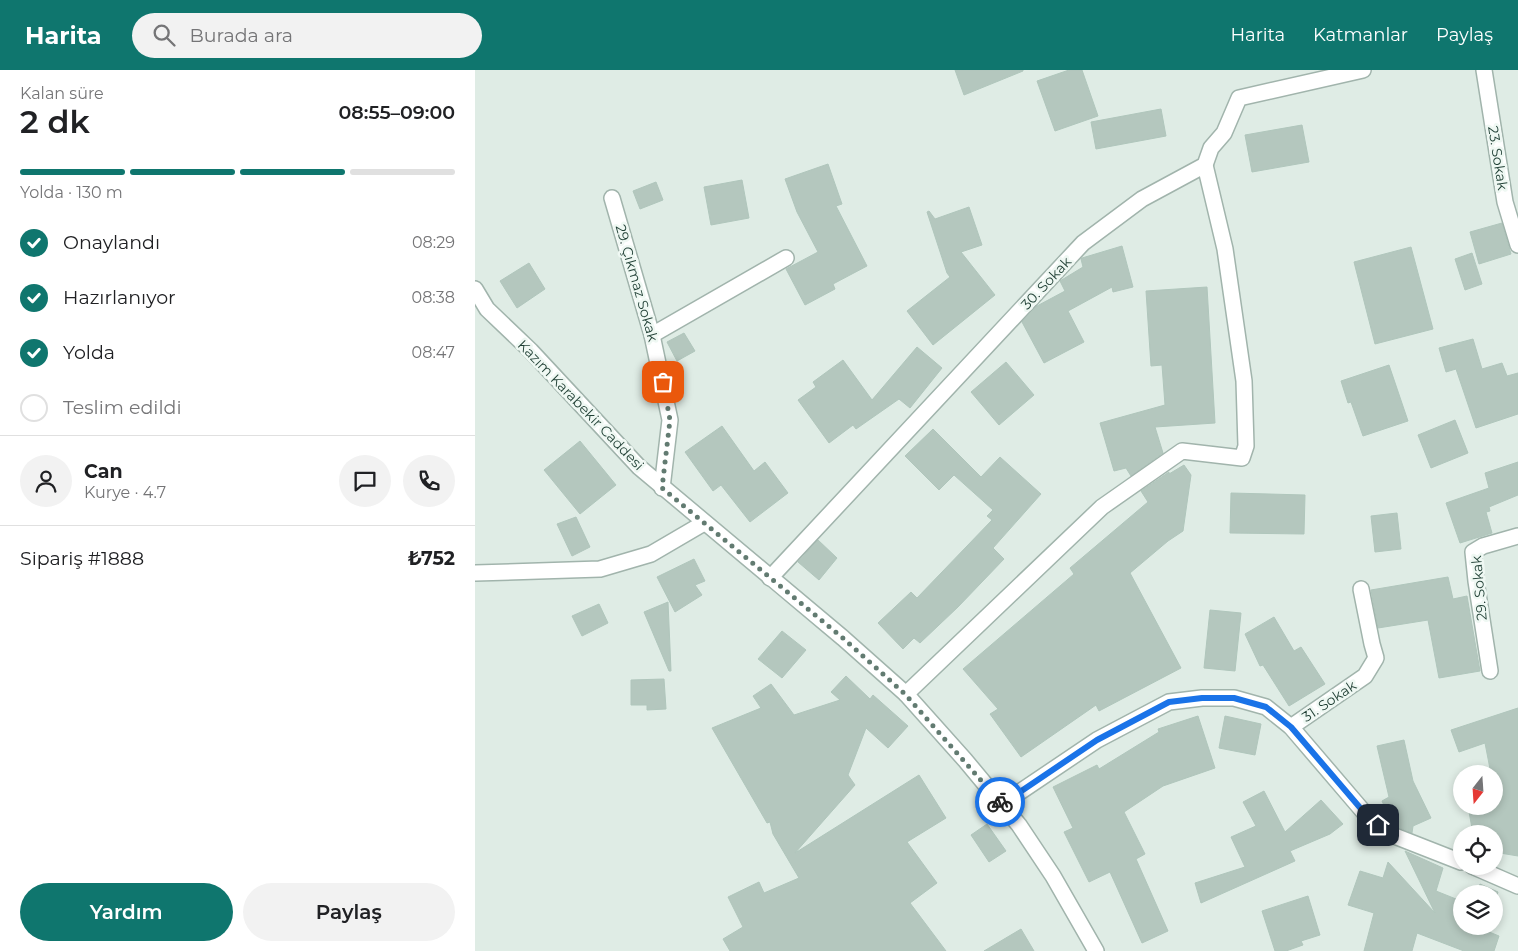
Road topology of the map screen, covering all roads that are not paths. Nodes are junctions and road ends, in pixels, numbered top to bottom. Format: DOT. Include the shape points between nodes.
graph roads {
  1 [pos="1363,70"];
  2 [pos="1485,70"];
  3 [pos="1205,165"];
  4 [pos="612,198"];
  5 [pos="1518,245"];
  6 [pos="786,258"];
  7 [pos="475,289"];
  8 [pos="481,311"];
  9 [pos="652,335"];
  10 [pos="662,488"];
  11 [pos="704,523"];
  12 [pos="1518,536"];
  13 [pos="475,573"];
  14 [pos="770,578"];
  15 [pos="1361,589"];
  16 [pos="1490,671"];
  17 [pos="905,694"];
  18 [pos="1291,727"];
  19 [pos="1002,804"];
  20 [pos="1453,859"];
  21 [pos="1493,875"];
  22 [pos="1518,886"];
  23 [pos="1096,951"];
  1 -- 3 [label="street" via="1239,98"];
  2 -- 5 [label="street, 23. Sokak" via="1505,202"];
  3 -- 14 [label="street, 30. Sokak" via="1142,199 1083,243"];
  3 -- 17 [label="street" via="1225,248 1244,381 1246,446 1242,458 1183,451 1110,501"];
  4 -- 9 [label="street, 29. Çıkmaz Sokak"];
  6 -- 9 [label="street"];
  7 -- 8 [label="street, Kazım Karabekir Caddesi"];
  8 -- 10 [label="street, Kazım Karabekir Caddesi" via="531,351"];
  9 -- 10 [label="street, 29. Çıkmaz Sokak" via="670,420"];
  10 -- 11 [label="street, Kazım Karabekir Caddesi"];
  11 -- 13 [label="street" via="651,554 599,569"];
  11 -- 14 [label="street, Kazım Karabekir Caddesi"];
  12 -- 16 [label="street, 29. Sokak" via="1473,552"];
  14 -- 17 [label="street, Kazım Karabekir Caddesi"];
  15 -- 18 [label="street, 31. Sokak" via="1376,658 1365,676"];
  17 -- 19 [label="street, Kazım Karabekir Caddesi"];
  18 -- 19 [label="street, 31. Sokak" via="1266,707 1234,698 1169,702 1097,740"];
  18 -- 20 [label="street, 31. Sokak" via="1368,817 1387,833"];
  19 -- 23 [label="street, Kazım Karabekir Caddesi" via="1053,876"];
  21 -- 22 [label="street"];
}
